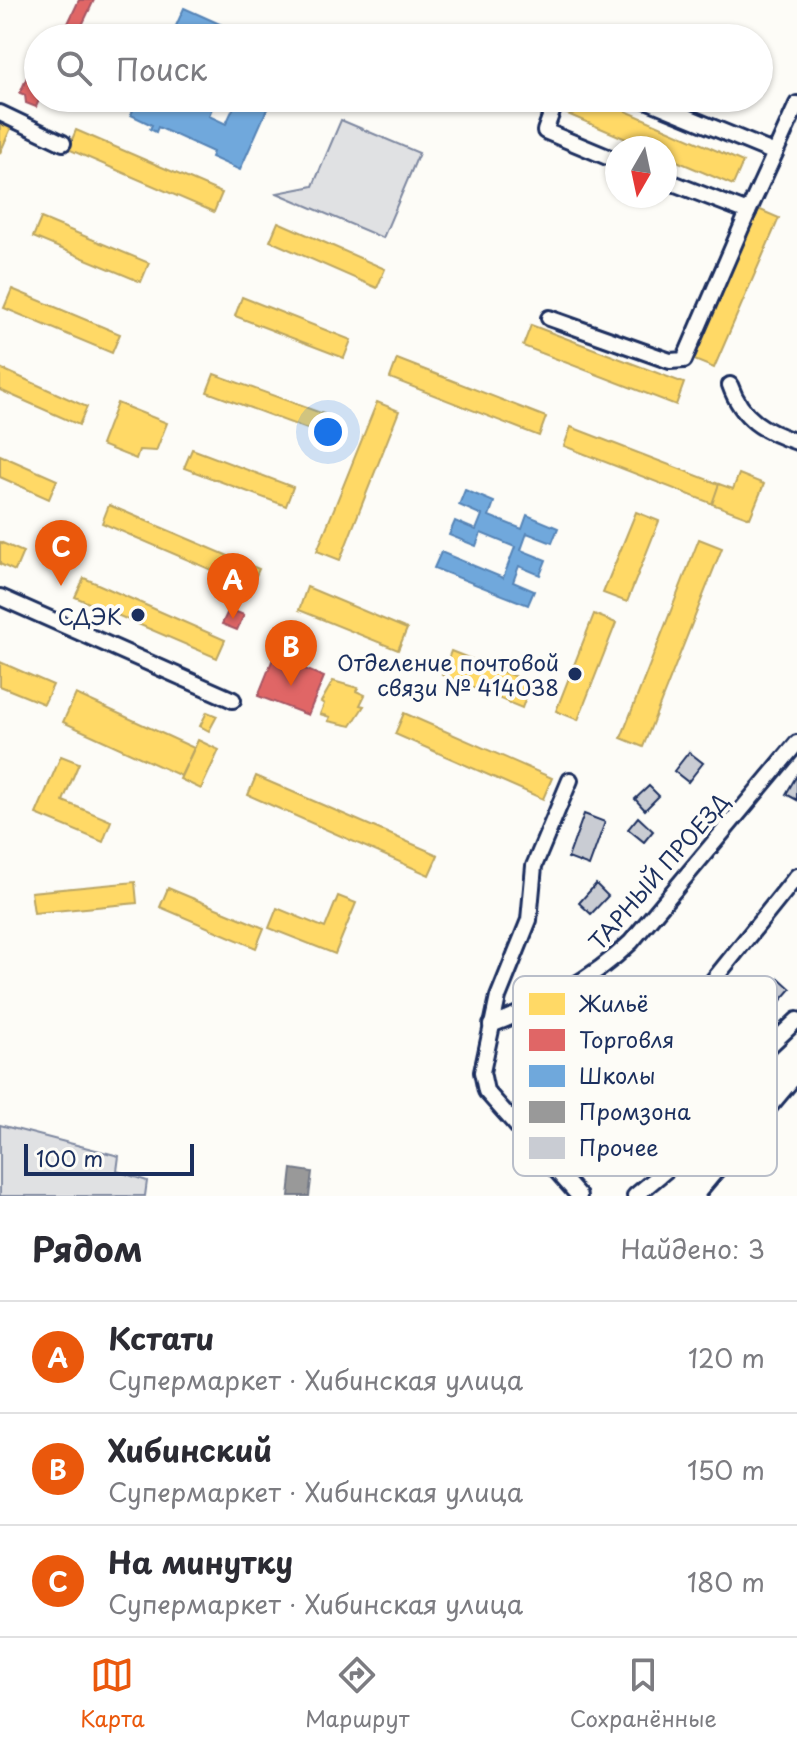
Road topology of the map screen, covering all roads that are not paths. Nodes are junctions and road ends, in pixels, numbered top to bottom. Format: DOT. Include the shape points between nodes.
graph roads {
  1 [pos="797,104"];
  2 [pos="552,112"];
  3 [pos="675,112"];
  4 [pos="0,113"];
  5 [pos="63,143"];
  6 [pos="775,153"];
  7 [pos="605,156"];
  8 [pos="677,185"];
  9 [pos="748,212"];
  10 [pos="549,318"];
  11 [pos="730,385"];
  12 [pos="797,442"];
  13 [pos="0,597"];
  14 [pos="233,700"];
  15 [pos="797,743"];
  16 [pos="570,780"];
  17 [pos="797,876"];
  18 [pos="590,976"];
  19 [pos="717,976"];
  20 [pos="513,1016"];
  21 [pos="797,1020"];
  22 [pos="491,1025"];
  23 [pos="777,1039"];
  24 [pos="513,1119"];
  25 [pos="562,1176"];
  26 [pos="659,1176"];
  27 [pos="579,1196"];
  28 [pos="635,1196"];
  1 -- 6 [label="street"];
  2 -- 7 [label="street" via="545,131"];
  3 -- 6 [label="street"];
  4 -- 5 [label="street"];
  6 -- 9 [label="street"];
  8 -- 9 [label="street"];
  9 -- 10 [label="street" via="684,360 670,361"];
  11 -- 12 [label="street" via="750,420"];
  13 -- 14 [label="street"];
  15 -- 18 [label="street, ТАРНЫЙ ПРОЕЗД" via="631,942"];
  16 -- 22 [label="street" via="534,866 529,920"];
  17 -- 19 [label="street"];
  20 -- 22 [label="street, ТАРНЫЙ ПРОЕЗД"];
  21 -- 23 [label="street"];
  22 -- 24 [label="street" via="482,1083"];
  25 -- 27 [label="street"];
  26 -- 28 [label="street"];
}
